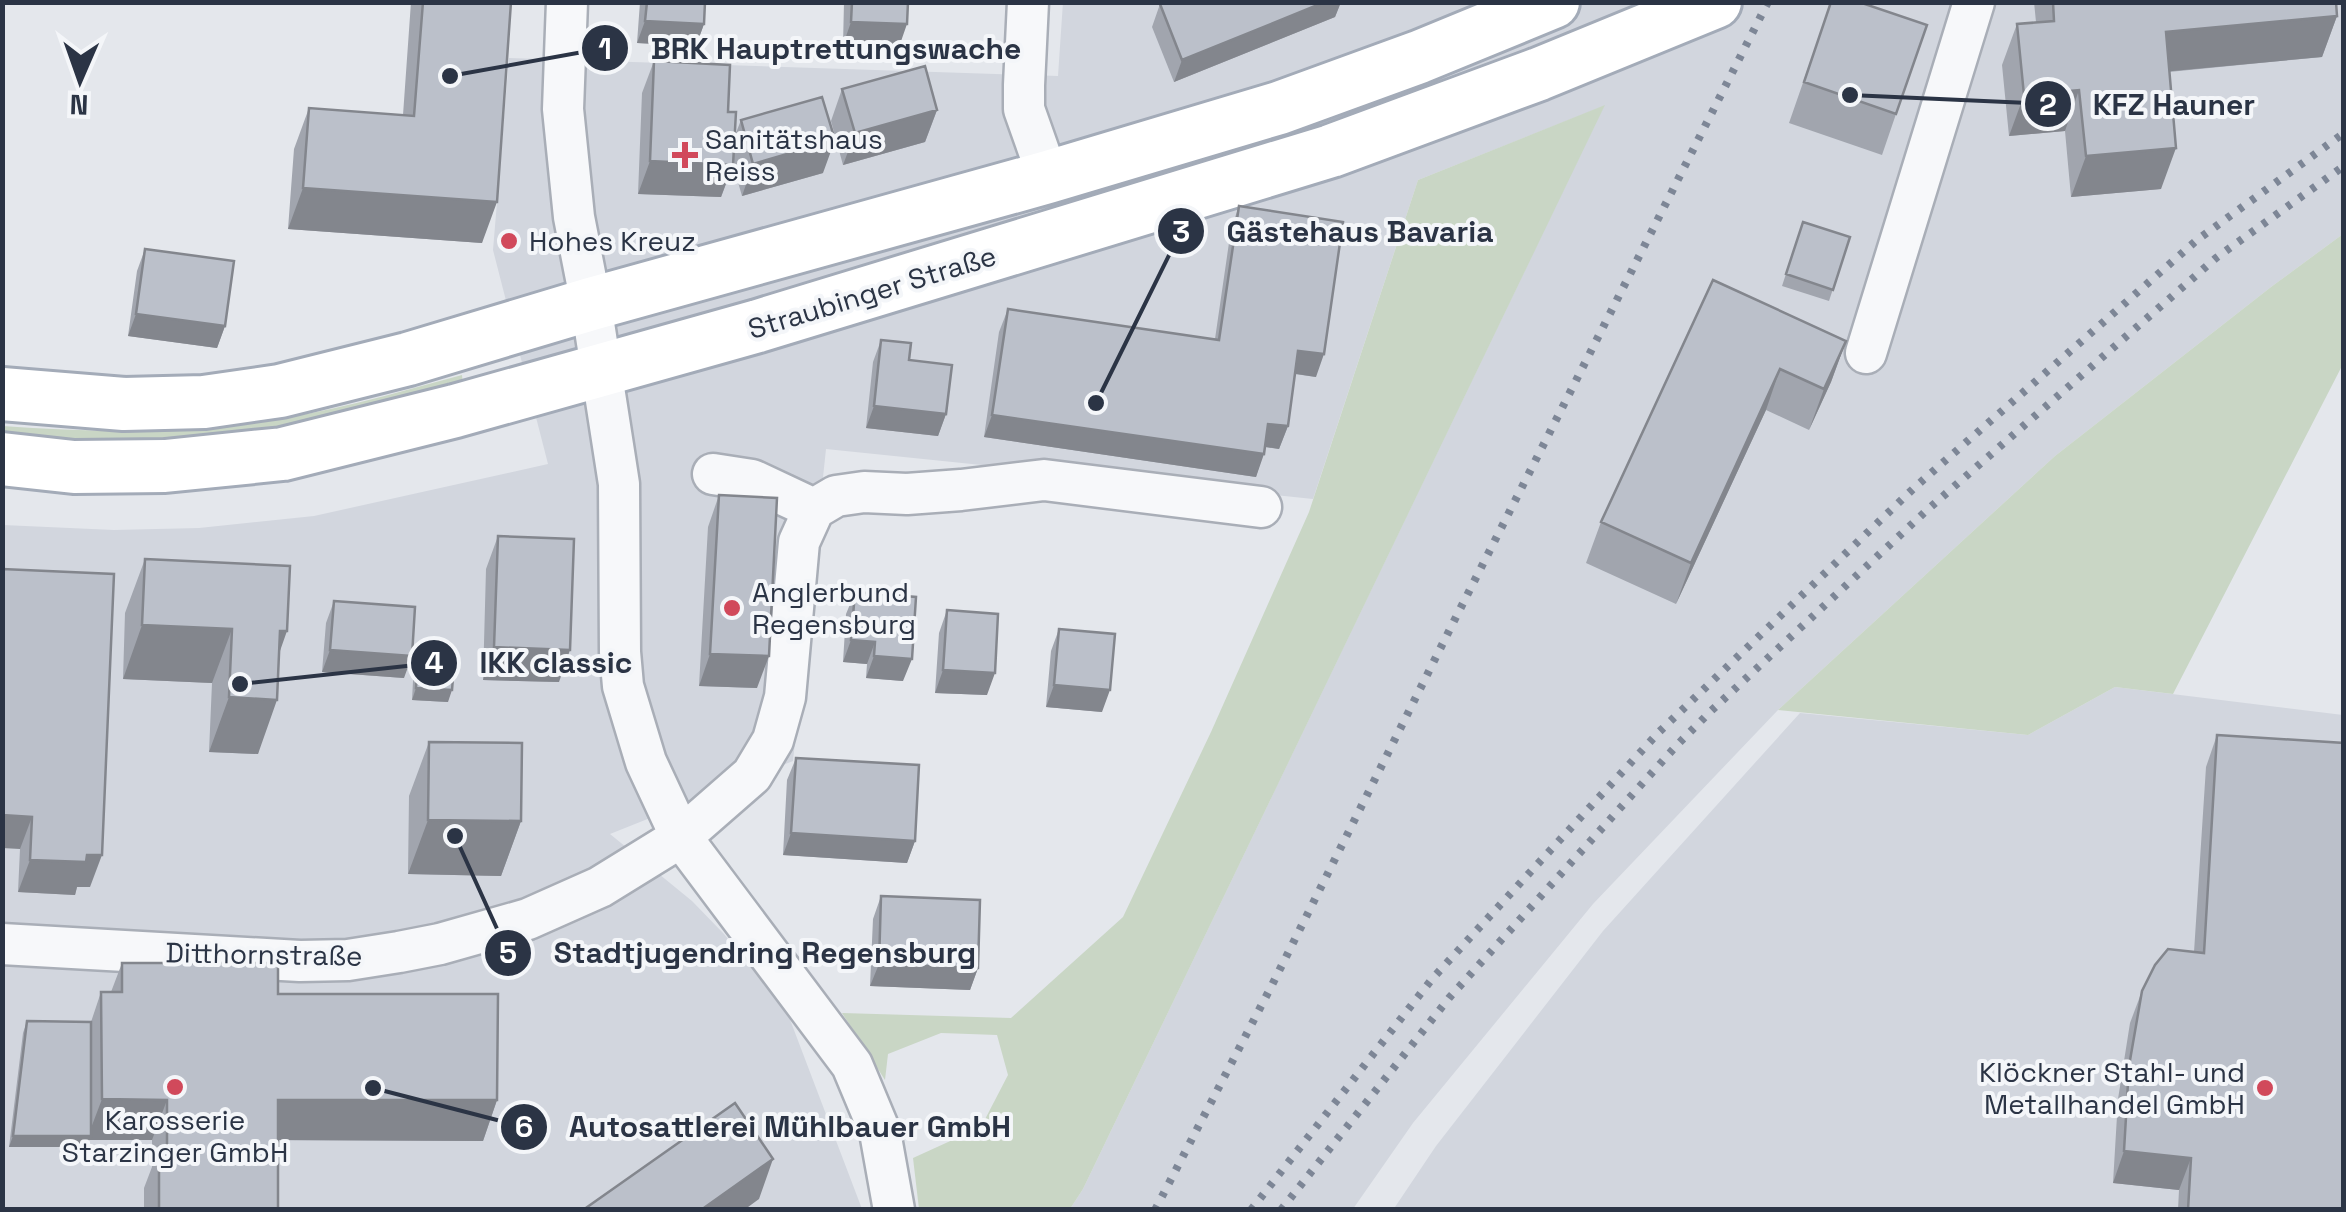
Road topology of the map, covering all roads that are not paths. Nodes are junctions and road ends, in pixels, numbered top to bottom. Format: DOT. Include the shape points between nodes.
graph roads {
  1 [pos="568,2"];
  2 [pos="1028,2"];
  3 [pos="1552,2"];
  4 [pos="1714,2"];
  5 [pos="1974,2"];
  6 [pos="1048,176"];
  7 [pos="591,304"];
  8 [pos="1866,354"];
  9 [pos="602,368"];
  10 [pos="2,394"];
  11 [pos="2,460"];
  12 [pos="714,474"];
  13 [pos="1261,507"];
  14 [pos="814,510"];
  15 [pos="682,838"];
  16 [pos="2,944"];
  17 [pos="894,1210"];
  1 -- 7 [label="street" via="563,109"];
  2 -- 6 [label="street" via="1024,109"];
  3 -- 6 [label="main road" via="1279,108"];
  4 -- 9 [label="main road, Straubinger Straße" via="1331,151"];
  5 -- 8 [label="street"];
  6 -- 7 [label="main road"];
  7 -- 9 [label="street"];
  7 -- 10 [label="main road" via="280,392 124,404"];
  9 -- 11 [label="main road, Straubinger Straße" via="283,454 165,466"];
  9 -- 15 [label="street" via="619,484 624,686 646,762"];
  12 -- 14 [label="street" via="752,480"];
  13 -- 14 [label="street" via="1044,480 864,492 836,496"];
  14 -- 15 [label="street, Ditthornstraße" via="799,542 785,696 773,740 752,774"];
  15 -- 16 [label="street, Ditthornstraße" via="600,888 528,919 348,960"];
  15 -- 17 [label="street" via="852,1065 880,1132"];
}
